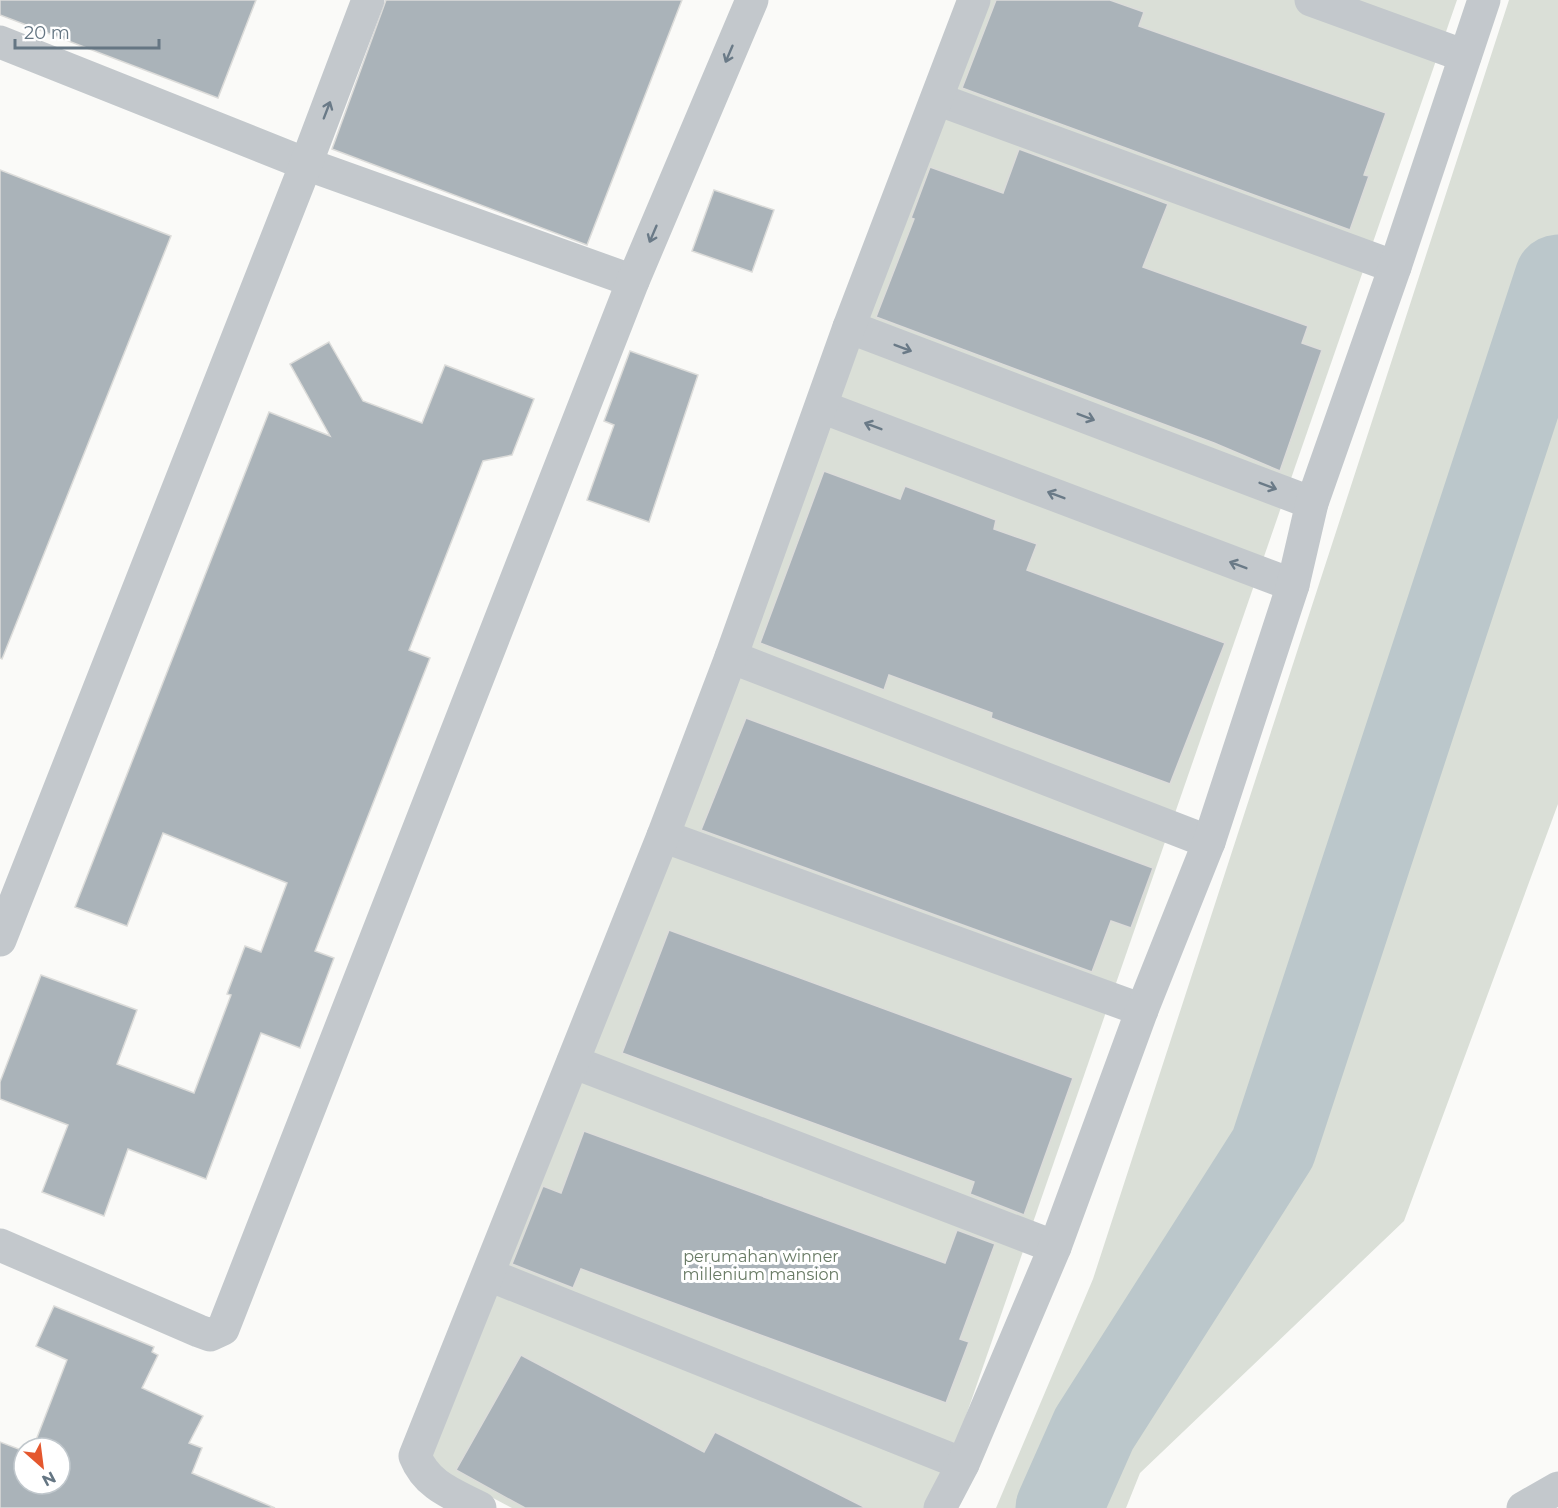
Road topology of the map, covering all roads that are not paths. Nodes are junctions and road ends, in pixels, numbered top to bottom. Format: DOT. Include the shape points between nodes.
graph roads {
  1 [pos="368,0"];
  2 [pos="752,0"];
  3 [pos="974,0"];
  4 [pos="1311,0"];
  5 [pos="1484,0"];
  6 [pos="0,42"];
  7 [pos="1465,56"];
  8 [pos="937,99"];
  9 [pos="306,164"];
  10 [pos="1395,267"];
  11 [pos="633,281"];
  12 [pos="849,327"];
  13 [pos="822,407"];
  14 [pos="1312,503"];
  15 [pos="1293,585"];
  16 [pos="731,657"];
  17 [pos="663,836"];
  18 [pos="1209,842"];
  19 [pos="0,940"];
  20 [pos="1142,1010"];
  21 [pos="573,1062"];
  22 [pos="0,1245"];
  23 [pos="1055,1247"];
  24 [pos="489,1275"];
  25 [pos="963,1464"];
  26 [pos="1558,1488"];
  27 [pos="480,1508"];
  28 [pos="940,1508"];
  29 [pos="1522,1508"];
  9 -- 1 [label="street, one-way"];
  2 -- 11 [label="street, one-way"];
  3 -- 8 [label="street"];
  4 -- 7 [label="street"];
  5 -- 7 [label="street"];
  6 -- 9 [label="street"];
  7 -- 10 [label="street"];
  8 -- 10 [label="street"];
  8 -- 12 [label="street"];
  9 -- 11 [label="street"];
  9 -- 19 [label="street"];
  10 -- 14 [label="street"];
  11 -- 22 [label="street" via="223,1329 210,1335 199,1331"];
  12 -- 13 [label="street"];
  12 -- 14 [label="street, one-way"];
  15 -- 13 [label="street, one-way"];
  13 -- 16 [label="street"];
  14 -- 15 [label="street"];
  15 -- 18 [label="street"];
  16 -- 17 [label="street"];
  16 -- 18 [label="street"];
  17 -- 20 [label="street"];
  17 -- 21 [label="street"];
  18 -- 20 [label="street"];
  20 -- 23 [label="street"];
  21 -- 23 [label="street"];
  21 -- 24 [label="street"];
  23 -- 25 [label="street"];
  24 -- 25 [label="street"];
  24 -- 27 [label="street" via="415,1456 423,1473 437,1486"];
  25 -- 28 [label="street"];
  26 -- 29 [label="street"];
}
